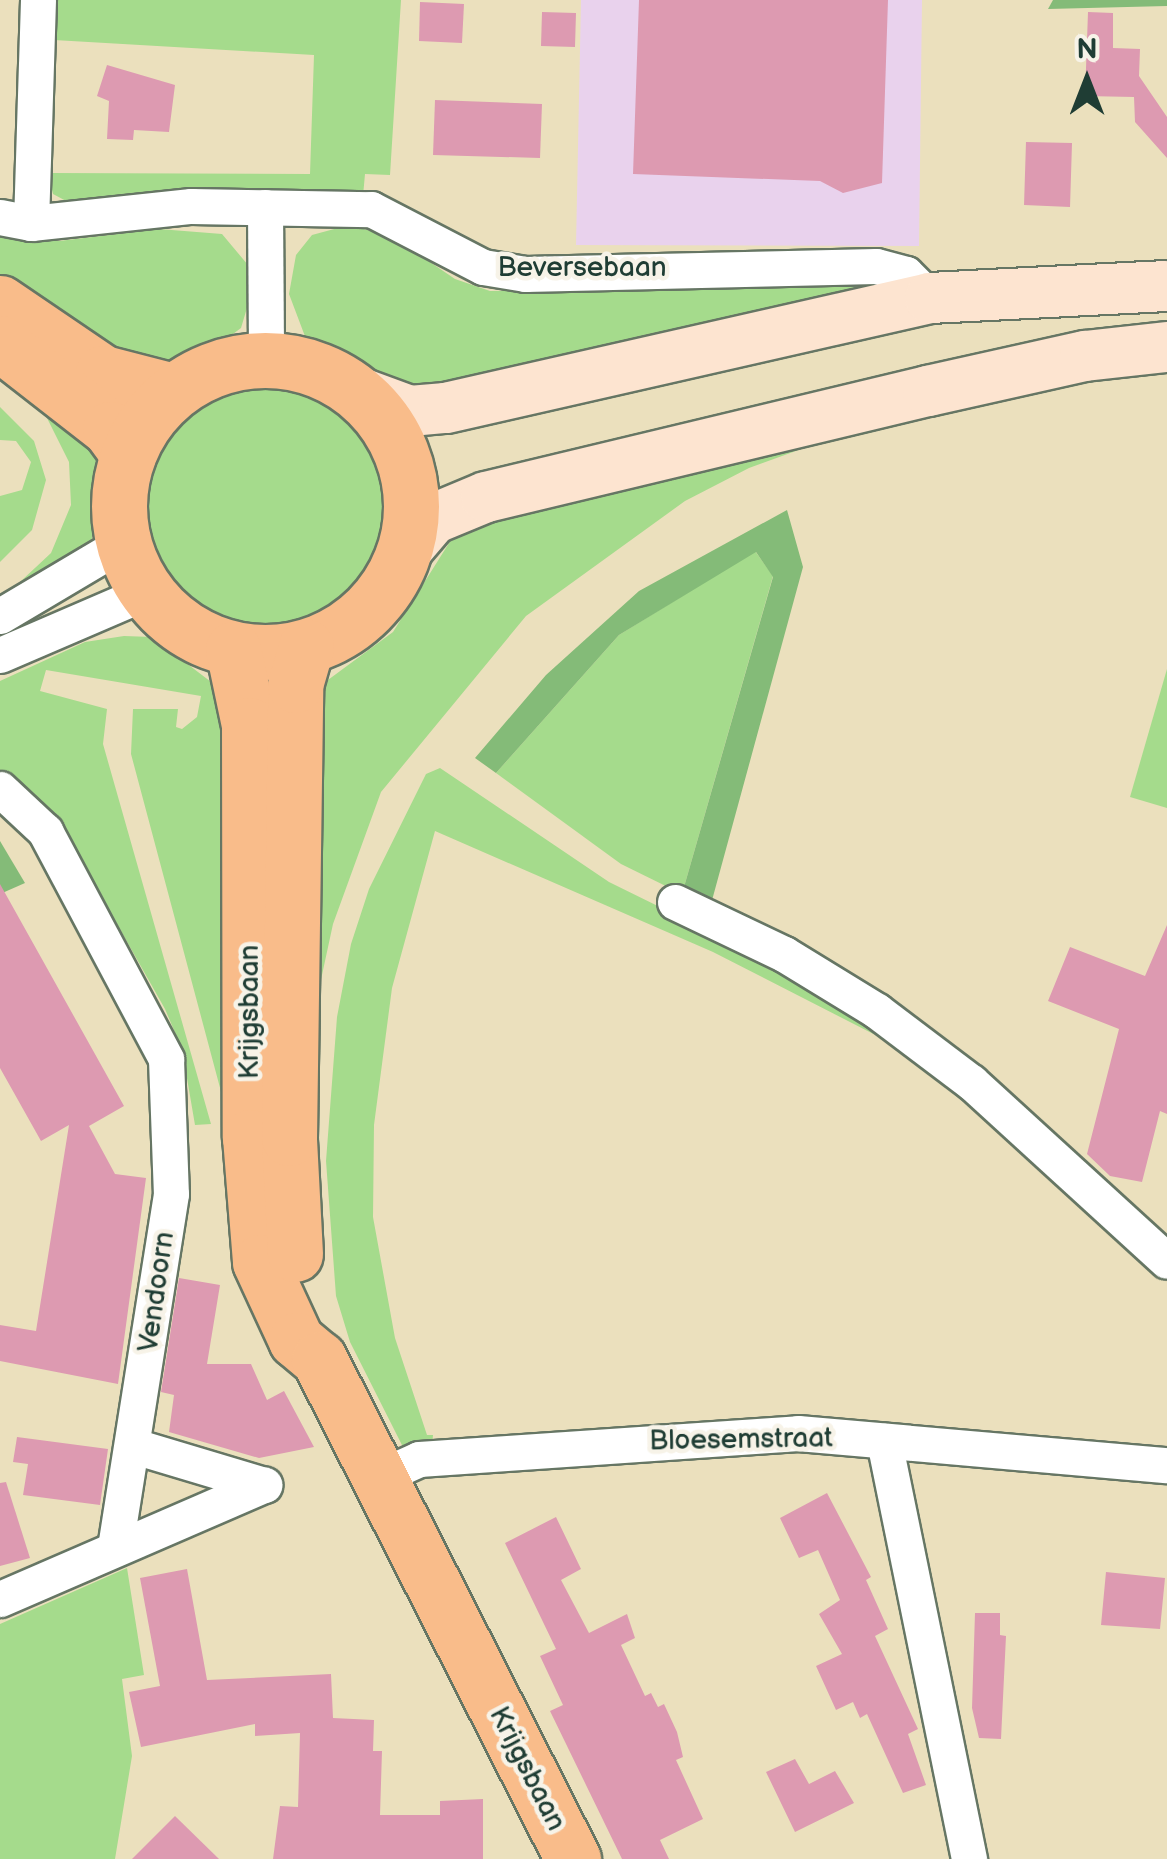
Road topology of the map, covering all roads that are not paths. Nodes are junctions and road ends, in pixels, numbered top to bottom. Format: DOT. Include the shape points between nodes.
graph roads {
  1 [pos="38,0"];
  2 [pos="265,208"];
  3 [pos="16,220"];
  4 [pos="1167,286"];
  5 [pos="930,298"];
  6 [pos="0,302"];
  7 [pos="0,343"];
  8 [pos="1167,347"];
  9 [pos="266,360"];
  10 [pos="173,391"];
  11 [pos="358,392"];
  12 [pos="128,454"];
  13 [pos="123,543"];
  14 [pos="404,553"];
  15 [pos="146,592"];
  16 [pos="0,616"];
  17 [pos="306,647"];
  18 [pos="233,649"];
  19 [pos="0,655"];
  20 [pos="0,789"];
  21 [pos="675,902"];
  22 [pos="1167,1261"];
  23 [pos="318,1359"];
  24 [pos="884,1441"];
  25 [pos="134,1446"];
  26 [pos="1167,1465"];
  27 [pos="378,1477"];
  28 [pos="115,1550"];
  29 [pos="14,1595"];
  30 [pos="573,1859"];
  31 [pos="969,1859"];
  1 -- 3 [label="street"];
  2 -- 3 [label="street, Beversebaan" via="191,206"];
  2 -- 5 [label="street, Beversebaan" via="370,208 403,220 453,255 525,274 876,266 906,274"];
  2 -- 9 [label="street"];
  4 -- 5 [label="main road"];
  5 -- 11 [label="main road" via="446,408 410,410"];
  6 -- 10 [label="main road" via="113,378"];
  7 -- 12 [label="main road" via="110,429"];
  8 -- 14 [label="main road" via="1085,356 486,497 433,519"];
  9 -- 10 [label="main road" via="217,368"];
  9 -- 11 [label="main road" via="315,368"];
  10 -- 12 [label="main road"];
  11 -- 14 [label="main road" via="388,425 406,466 412,510"];
  12 -- 13 [label="main road" via="118,498"];
  13 -- 15 [label="main road"];
  13 -- 16 [label="street"];
  14 -- 17 [label="main road" via="382,594 348,626"];
  15 -- 18 [label="main road" via="170,618"];
  15 -- 19 [label="street"];
  17 -- 18 [label="main road"];
  17 -- 23 [label="main road, Krijgsbaan" via="296,684 289,1138 292,1241 317,1326"];
  18 -- 23 [label="main road, Krijgsbaan" via="248,725 254,1224 260,1262 296,1340"];
  20 -- 25 [label="street, Vendoorn" via="45,831 166,1058 174,1136"];
  21 -- 22 [label="street" via="784,954 877,1011 970,1082"];
  23 -- 27 [label="main road, Krijgsbaan"];
  24 -- 26 [label="street, Bloesemstraat"];
  24 -- 27 [label="street, Bloesemstraat" via="740,1434 418,1459"];
  24 -- 31 [label="street"];
  25 -- 28 [label="street, Vendoorn"];
  25 -- 28 [label="street" via="264,1484"];
  27 -- 30 [label="main road, Krijgsbaan"];
  28 -- 29 [label="street"];
}
